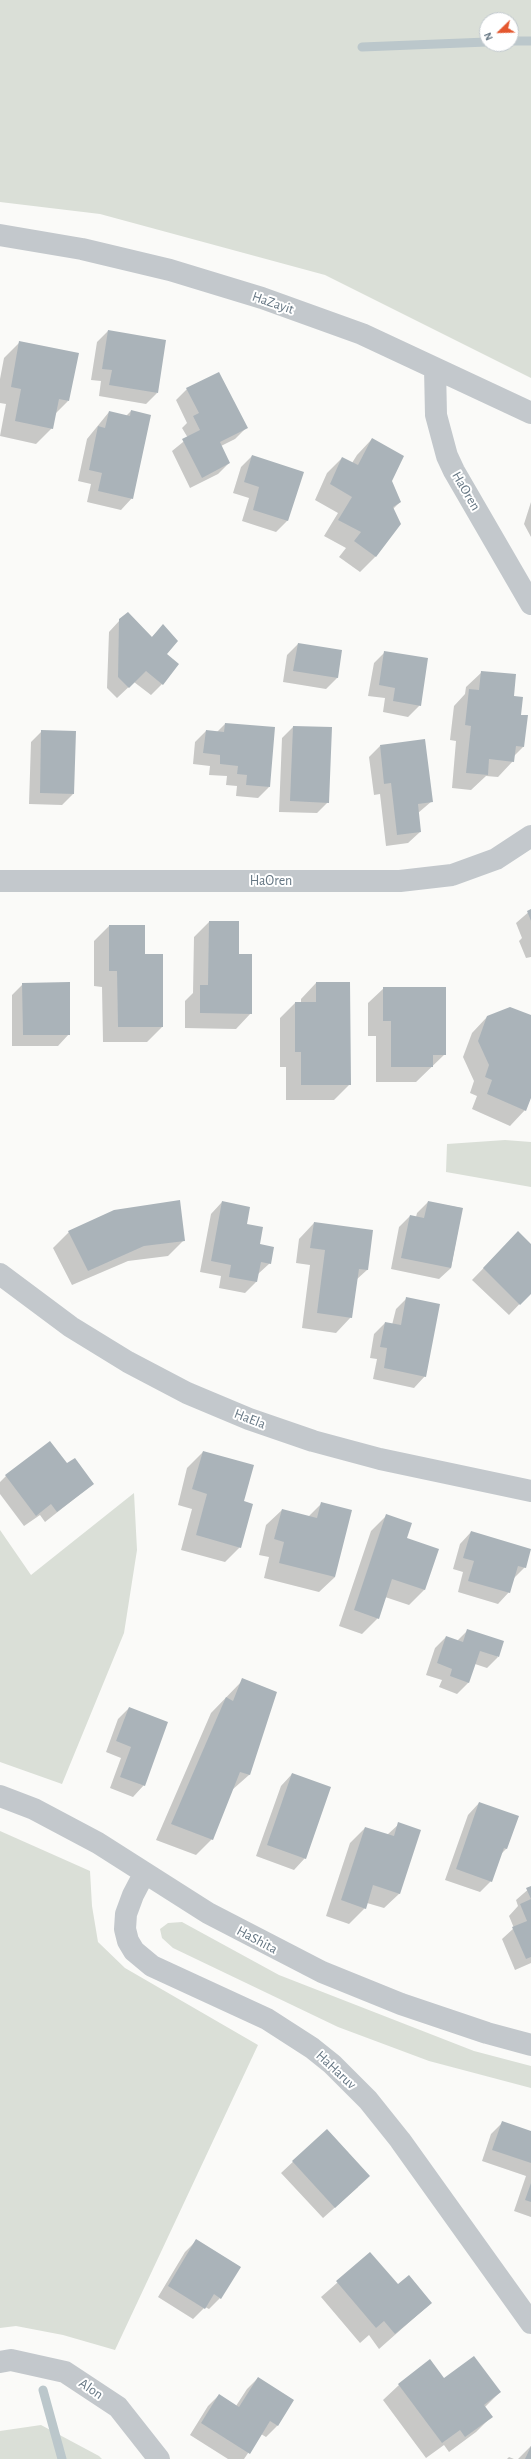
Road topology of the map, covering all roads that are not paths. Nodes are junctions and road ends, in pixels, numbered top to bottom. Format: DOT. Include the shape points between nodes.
graph roads {
  1 [pos="0,235"];
  2 [pos="435,368"];
  3 [pos="531,413"];
  4 [pos="531,604"];
  5 [pos="531,836"];
  6 [pos="0,881"];
  7 [pos="0,1274"];
  8 [pos="531,1491"];
  9 [pos="0,1796"];
  10 [pos="144,1874"];
  11 [pos="531,2045"];
  12 [pos="531,2323"];
  13 [pos="0,2362"];
  14 [pos="159,2459"];
  1 -- 2 [label="street, HaZayit" via="82,249 170,270 262,298 362,334"];
  2 -- 3 [label="street, HaZayit"];
  2 -- 4 [label="street, HaOren" via="436,415 447,456"];
  5 -- 6 [label="street, HaOren" via="496,859 452,875 400,881"];
  7 -- 8 [label="street, HaEla" via="71,1327 128,1362 187,1393 249,1419 313,1441 380,1459"];
  9 -- 10 [label="street, HaShita" via="34,1809 98,1843"];
  10 -- 11 [label="street, HaShita" via="245,1934 322,1972 401,2004 486,2033"];
  10 -- 12 [label="street, HaHaruv" via="132,1895 126,1914 125,1929 134,1951 152,1966 267,2019 332,2064 368,2100 400,2140"];
  13 -- 14 [label="street, Alon" via="11,2360 65,2372 118,2407"];
}
